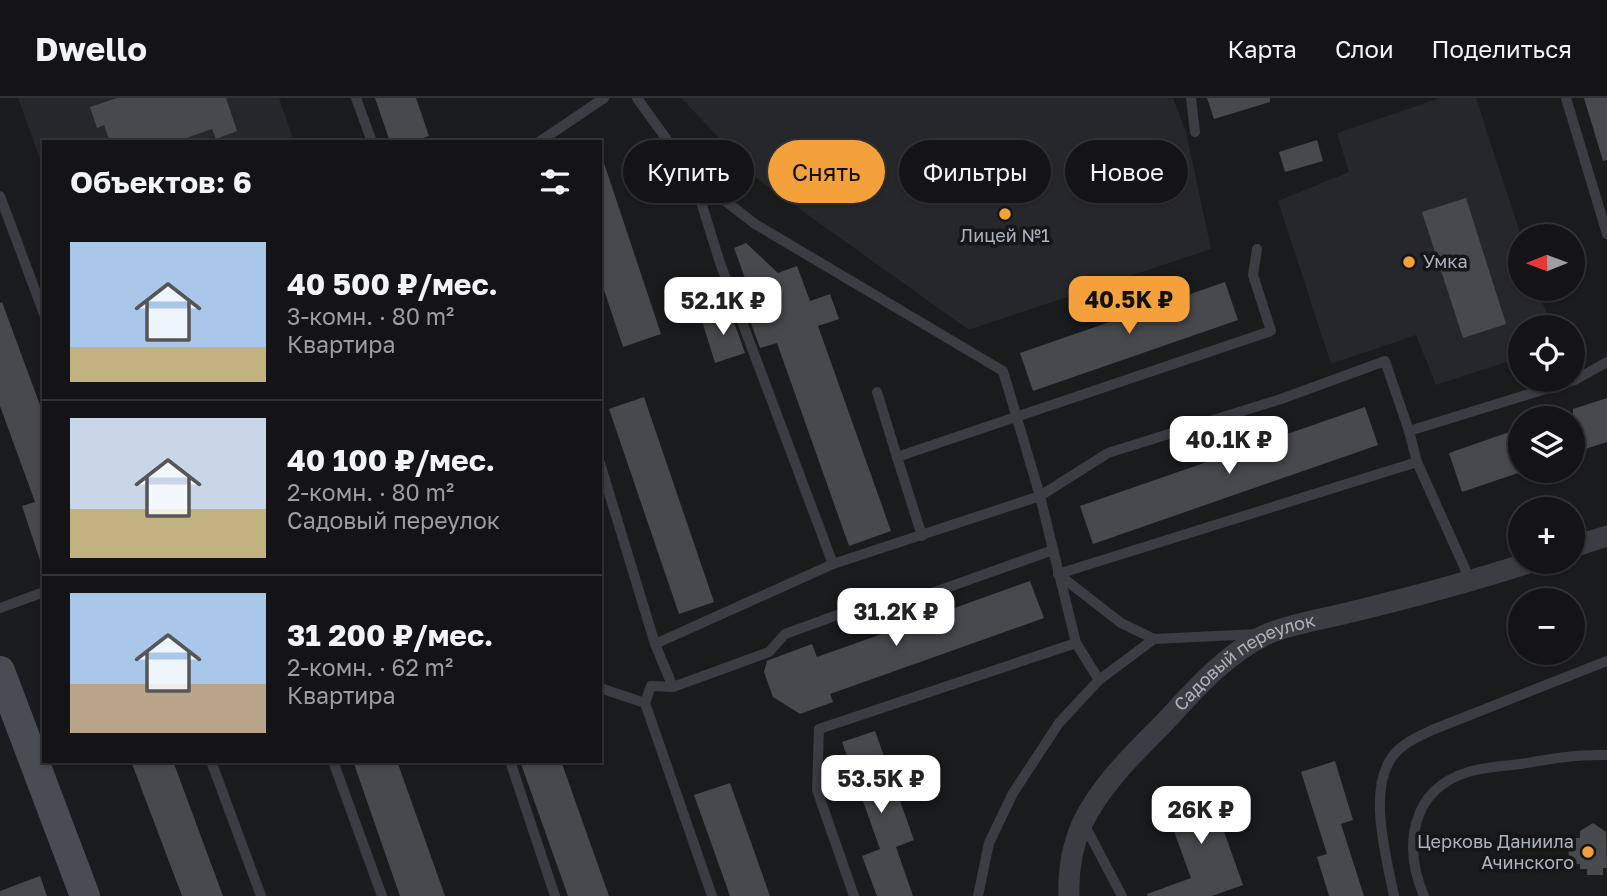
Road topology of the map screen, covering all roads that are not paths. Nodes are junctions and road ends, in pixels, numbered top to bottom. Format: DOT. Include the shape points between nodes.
graph roads {
  1 [pos="356,98"];
  2 [pos="604,98"];
  3 [pos="638,98"];
  4 [pos="1191,98"];
  5 [pos="1566,98"];
  6 [pos="1195,132"];
  7 [pos="371,140"];
  8 [pos="542,140"];
  9 [pos="668,140"];
  10 [pos="0,196"];
  11 [pos="701,203"];
  12 [pos="728,203"];
  13 [pos="1607,234"];
  14 [pos="1257,249"];
  15 [pos="42,309"];
  16 [pos="1607,362"];
  17 [pos="877,393"];
  18 [pos="1018,418"];
  19 [pos="1409,431"];
  20 [pos="897,457"];
  21 [pos="1417,462"];
  22 [pos="602,470"];
  23 [pos="1040,496"];
  24 [pos="922,536"];
  25 [pos="1607,536"];
  26 [pos="1585,543"];
  27 [pos="1053,550"];
  28 [pos="833,564"];
  29 [pos="1508,570"];
  30 [pos="1059,575"];
  31 [pos="1471,582"];
  32 [pos="42,593"];
  33 [pos="895,594"];
  34 [pos="929,594"];
  35 [pos="0,608"];
  36 [pos="1268,634"];
  37 [pos="1154,639"];
  38 [pos="1076,643"];
  39 [pos="654,644"];
  40 [pos="1607,661"];
  41 [pos="0,671"];
  42 [pos="1099,680"];
  43 [pos="673,687"];
  44 [pos="602,689"];
  45 [pos="645,703"];
  46 [pos="1607,755"];
  47 [pos="212,763"];
  48 [pos="334,763"];
  49 [pos="511,763"];
  50 [pos="1083,822"];
  51 [pos="1067,892"];
  52 [pos="85,896"];
  53 [pos="261,896"];
  54 [pos="382,896"];
  55 [pos="555,896"];
  56 [pos="712,896"];
  57 [pos="854,896"];
  58 [pos="978,896"];
  59 [pos="1122,896"];
  60 [pos="1394,896"];
  61 [pos="1424,896"];
  1 -- 7 [label="lane"];
  2 -- 8 [label="lane"];
  3 -- 9 [label="lane"];
  4 -- 6 [label="lane"];
  5 -- 13 [label="lane"];
  10 -- 15 [label="lane"];
  11 -- 28 [label="lane"];
  12 -- 18 [label="lane" via="755,224 1003,371"];
  14 -- 18 [label="lane" via="1253,275 1271,331"];
  16 -- 19 [label="lane" via="1575,380"];
  17 -- 20 [label="lane"];
  18 -- 20 [label="lane"];
  18 -- 23 [label="lane"];
  19 -- 21 [label="lane"];
  19 -- 23 [label="lane" via="1385,361 1108,453"];
  20 -- 24 [label="lane"];
  21 -- 30 [label="lane"];
  21 -- 31 [label="lane"];
  22 -- 39 [label="lane"];
  23 -- 24 [label="lane"];
  23 -- 27 [label="lane"];
  24 -- 28 [label="lane"];
  25 -- 26 [label="street"];
  27 -- 30 [label="lane"];
  27 -- 34 [label="lane"];
  28 -- 39 [label="lane"];
  29 -- 31 [label="street, Садовый переулок"];
  30 -- 37 [label="lane" via="1121,622"];
  30 -- 38 [label="lane"];
  31 -- 36 [label="street, Садовый переулок"];
  32 -- 35 [label="lane"];
  33 -- 43 [label="lane" via="785,634 769,652"];
  36 -- 37 [label="lane"];
  36 -- 50 [label="street, Садовый переулок" via="1216,668 1134,753"];
  37 -- 42 [label="lane"];
  38 -- 42 [label="lane"];
  38 -- 57 [label="lane" via="819,729 817,790"];
  39 -- 43 [label="lane"];
  40 -- 60 [label="lane" via="1405,743 1389,761 1382,779 1380,815"];
  41 -- 52 [label="main road" via="29,734"];
  42 -- 58 [label="lane" via="1059,723 1013,793 989,843"];
  43 -- 45 [label="lane" via="652,686"];
  44 -- 45 [label="lane"];
  45 -- 56 [label="lane"];
  46 -- 61 [label="lane" via="1467,772 1440,786 1422,803 1413,832 1414,859"];
  47 -- 53 [label="lane"];
  48 -- 54 [label="lane"];
  49 -- 55 [label="lane"];
  50 -- 51 [label="street, Садовый переулок"];
  50 -- 59 [label="lane"];
}
